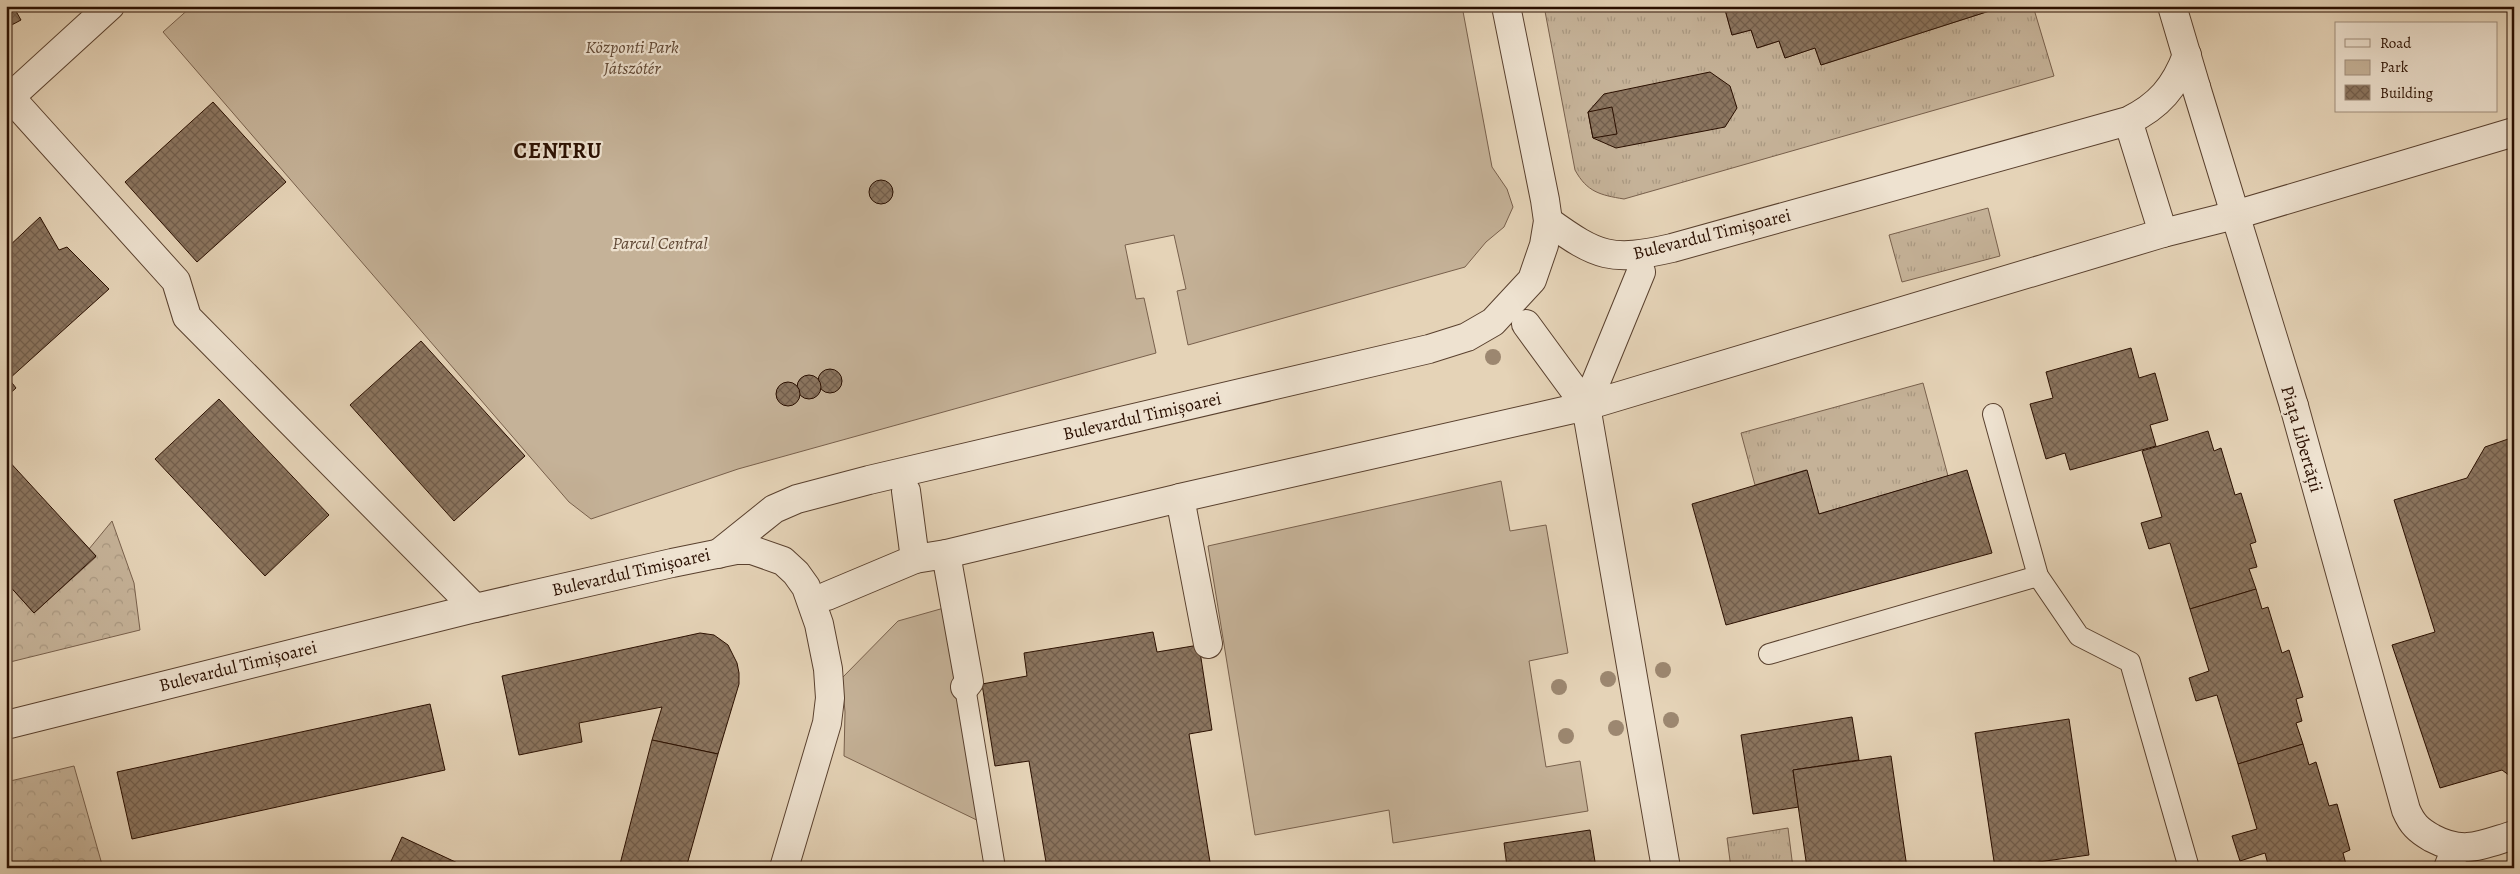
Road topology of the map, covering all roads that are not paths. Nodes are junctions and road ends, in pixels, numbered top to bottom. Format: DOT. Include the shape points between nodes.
graph roads {
  1 [pos="110,6"];
  2 [pos="1506,6"];
  3 [pos="2172,6"];
  4 [pos="2187,55"];
  5 [pos="8,99"];
  6 [pos="2131,130"];
  7 [pos="2514,132"];
  8 [pos="2235,215"];
  9 [pos="1548,221"];
  10 [pos="2163,233"];
  11 [pos="1641,272"];
  12 [pos="1526,324"];
  13 [pos="1586,406"];
  14 [pos="1993,414"];
  15 [pos="906,490"];
  16 [pos="1180,498"];
  17 [pos="718,554"];
  18 [pos="946,554"];
  19 [pos="915,559"];
  20 [pos="2038,576"];
  21 [pos="827,596"];
  22 [pos="475,608"];
  23 [pos="1208,644"];
  24 [pos="1768,654"];
  25 [pos="965,687"];
  26 [pos="6,725"];
  27 [pos="2514,835"];
  28 [pos="2452,858"];
  29 [pos="784,868"];
  30 [pos="995,868"];
  31 [pos="1666,868"];
  32 [pos="2189,868"];
  1 -- 5 [label="street"];
  2 -- 9 [label="street"];
  3 -- 4 [label="street, Piața Libertății"];
  4 -- 8 [label="street, Piața Libertății"];
  4 -- 9 [label="street, Bulevardul Timișoarei" via="2171,89 2147,112 2128,121 1672,248 1637,256 1598,252 1581,245"];
  5 -- 22 [label="street" via="176,281 187,317"];
  6 -- 10 [label="street"];
  7 -- 8 [label="street"];
  8 -- 10 [label="street"];
  8 -- 28 [label="street, Piața Libertății" via="2294,406 2406,810 2413,825 2440,842"];
  9 -- 17 [label="street, Bulevardul Timișoarei" via="1540,263 1532,280 1493,322 1467,337 1429,349 797,499 774,510"];
  10 -- 13 [label="street"];
  11 -- 13 [label="street"];
  12 -- 13 [label="street"];
  13 -- 16 [label="street"];
  13 -- 31 [label="street"];
  14 -- 20 [label="lane"];
  15 -- 19 [label="street"];
  16 -- 18 [label="street"];
  16 -- 23 [label="street"];
  17 -- 22 [label="street, Bulevardul Timișoarei"];
  17 -- 29 [label="street" via="752,550 783,561 806,587 820,624 828,669 830,698 827,723"];
  18 -- 19 [label="street"];
  18 -- 25 [label="street" via="968,682"];
  19 -- 21 [label="street"];
  20 -- 24 [label="lane"];
  20 -- 32 [label="lane" via="2079,636 2130,662"];
  22 -- 26 [label="street, Bulevardul Timișoarei"];
  25 -- 30 [label="lane"];
  27 -- 28 [label="street, Piața Libertății"];
}
